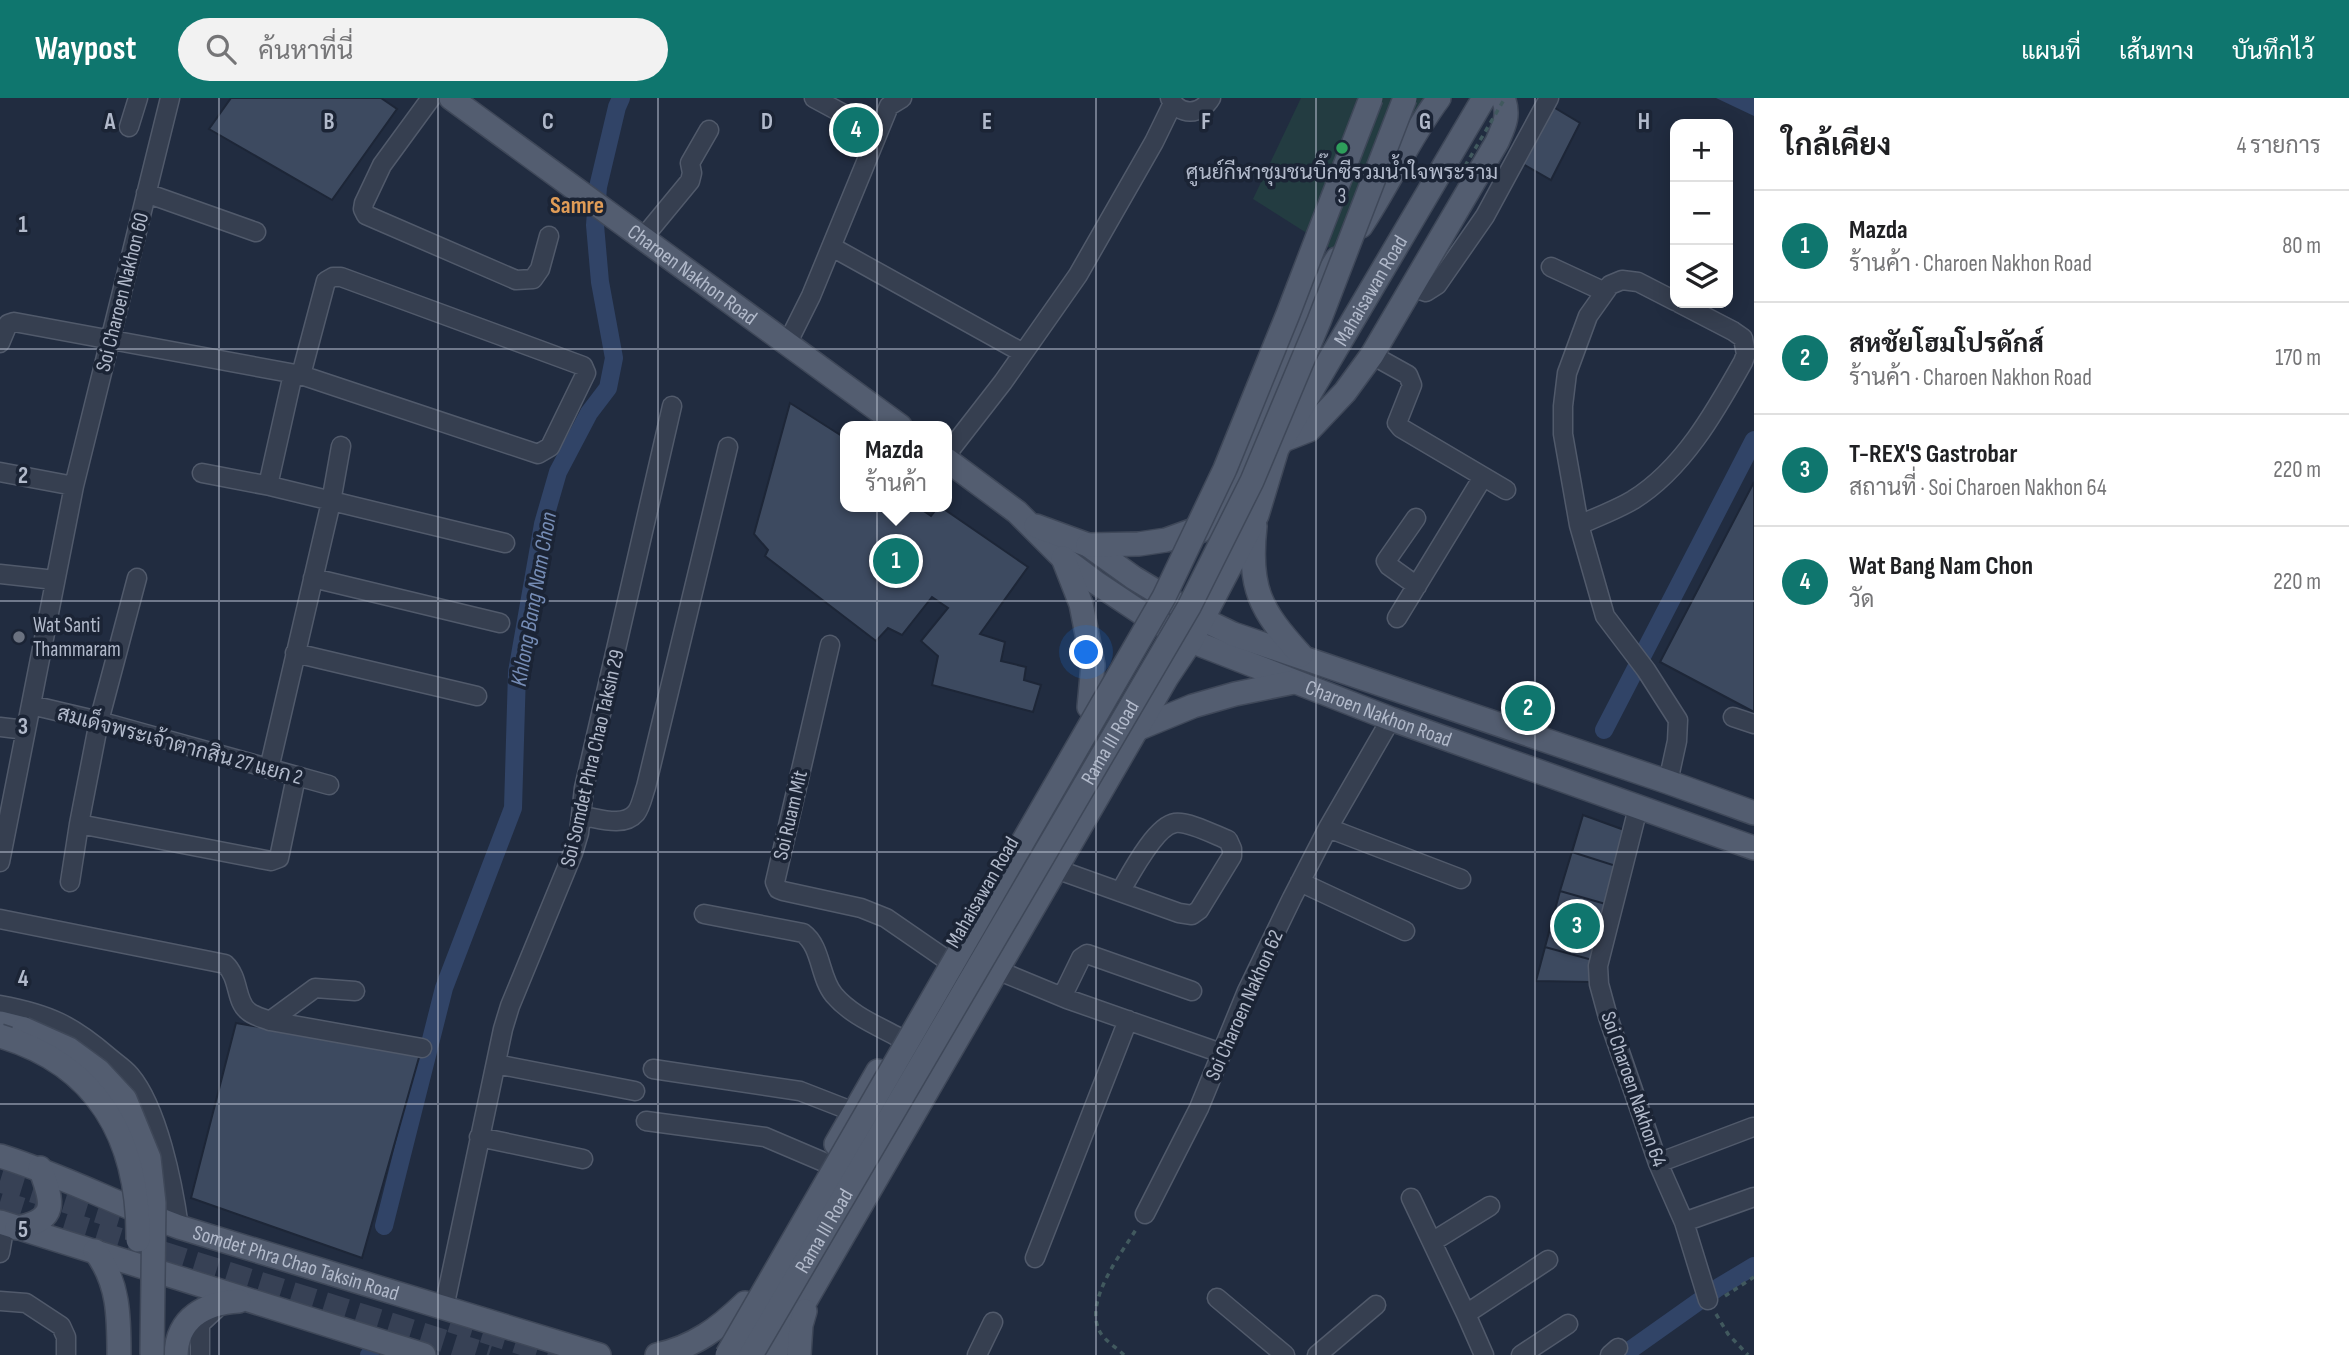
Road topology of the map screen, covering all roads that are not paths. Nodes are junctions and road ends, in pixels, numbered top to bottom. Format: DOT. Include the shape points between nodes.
graph roads {
  1 [pos="138,98"];
  2 [pos="170,98"];
  3 [pos="431,98"];
  4 [pos="814,98"];
  5 [pos="1212,98"];
  6 [pos="1371,98"];
  7 [pos="1405,98"];
  8 [pos="1440,98"];
  9 [pos="1484,98"];
  10 [pos="1504,98"];
  11 [pos="1549,98"];
  12 [pos="461,101"];
  13 [pos="894,101"];
  14 [pos="1171,101"];
  15 [pos="129,127"];
  16 [pos="709,130"];
  17 [pos="877,132"];
  18 [pos="146,193"];
  19 [pos="256,232"];
  20 [pos="638,234"];
  21 [pos="549,236"];
  22 [pos="832,247"];
  23 [pos="1551,267"];
  24 [pos="1411,287"];
  25 [pos="1605,292"];
  26 [pos="1670,298"];
  27 [pos="1689,308"];
  28 [pos="110,340"];
  29 [pos="0,343"];
  30 [pos="787,344"];
  31 [pos="1023,353"];
  32 [pos="1371,355"];
  33 [pos="297,375"];
  34 [pos="672,406"];
  35 [pos="893,421"];
  36 [pos="1279,445"];
  37 [pos="341,446"];
  38 [pos="728,447"];
  39 [pos="952,447"];
  40 [pos="952,464"];
  41 [pos="0,472"];
  42 [pos="202,473"];
  43 [pos="1483,477"];
  44 [pos="74,486"];
  45 [pos="270,486"];
  46 [pos="1234,489"];
  47 [pos="1506,490"];
  48 [pos="331,502"];
  49 [pos="1256,515"];
  50 [pos="1416,518"];
  51 [pos="1030,524"];
  52 [pos="1579,525"];
  53 [pos="1202,527"];
  54 [pos="505,542"];
  55 [pos="1088,545"];
  56 [pos="1063,558"];
  57 [pos="0,574"];
  58 [pos="137,578"];
  59 [pos="313,578"];
  60 [pos="54,580"];
  61 [pos="1417,586"];
  62 [pos="1158,592"];
  63 [pos="1143,614"];
  64 [pos="1397,618"];
  65 [pos="1202,619"];
  66 [pos="500,623"];
  67 [pos="1191,641"];
  68 [pos="830,645"];
  69 [pos="295,653"];
  70 [pos="1303,657"];
  71 [pos="1294,682"];
  72 [pos="477,696"];
  73 [pos="31,705"];
  74 [pos="1088,708"];
  75 [pos="1733,717"];
  76 [pos="1391,719"];
  77 [pos="99,720"];
  78 [pos="1754,724"];
  79 [pos="0,727"];
  80 [pos="1137,729"];
  81 [pos="26,730"];
  82 [pos="269,769"];
  83 [pos="296,776"];
  84 [pos="1668,782"];
  85 [pos="329,785"];
  86 [pos="1639,808"];
  87 [pos="1754,813"];
  88 [pos="582,816"];
  89 [pos="79,824"];
  90 [pos="1328,828"];
  91 [pos="1754,848"];
  92 [pos="0,862"];
  93 [pos="1056,869"];
  94 [pos="1461,879"];
  95 [pos="70,882"];
  96 [pos="1300,882"];
  97 [pos="1120,892"];
  98 [pos="704,914"];
  99 [pos="0,919"];
  100 [pos="1405,930"];
  101 [pos="944,958"];
  102 [pos="997,970"];
  103 [pos="1192,991"];
  104 [pos="355,992"];
  105 [pos="1062,996"];
  106 [pos="0,1005"];
  107 [pos="1128,1020"];
  108 [pos="270,1021"];
  109 [pos="0,1023"];
  110 [pos="0,1036"];
  111 [pos="898,1037"];
  112 [pos="422,1048"];
  113 [pos="1221,1053"];
  114 [pos="496,1064"];
  115 [pos="653,1069"];
  116 [pos="635,1091"];
  117 [pos="854,1112"];
  118 [pos="646,1121"];
  119 [pos="1753,1127"];
  120 [pos="480,1137"];
  121 [pos="0,1156"];
  122 [pos="583,1159"];
  123 [pos="826,1163"];
  124 [pos="1658,1163"];
  125 [pos="40,1168"];
  126 [pos="1754,1197"];
  127 [pos="1411,1198"];
  128 [pos="1490,1206"];
  129 [pos="1145,1214"];
  130 [pos="1684,1222"];
  131 [pos="8,1225"];
  132 [pos="179,1227"];
  133 [pos="1432,1242"];
  134 [pos="95,1251"];
  135 [pos="0,1253"];
  136 [pos="1035,1258"];
  137 [pos="1548,1260"];
  138 [pos="812,1288"];
  139 [pos="1217,1298"];
  140 [pos="1708,1298"];
  141 [pos="0,1301"];
  142 [pos="249,1301"];
  143 [pos="223,1302"];
  144 [pos="745,1303"];
  145 [pos="1376,1305"];
  146 [pos="444,1308"];
  147 [pos="1466,1314"];
  148 [pos="993,1322"];
  149 [pos="1567,1324"];
  150 [pos="66,1355"];
  151 [pos="119,1355"];
  152 [pos="137,1355"];
  153 [pos="152,1355"];
  154 [pos="176,1355"];
  155 [pos="200,1355"];
  156 [pos="424,1355"];
  157 [pos="599,1355"];
  158 [pos="657,1355"];
  159 [pos="715,1355"];
  160 [pos="727,1355"];
  161 [pos="751,1355"];
  162 [pos="774,1355"];
  163 [pos="799,1355"];
  164 [pos="977,1355"];
  165 [pos="1285,1355"];
  166 [pos="1317,1355"];
  167 [pos="1484,1355"];
  168 [pos="1521,1355"];
  1 -- 15 [label="street"];
  2 -- 18 [label="street, Soi Charoen Nakhon 60"];
  3 -- 21 [label="street" via="382,164 364,203 366,215 516,280 533,279"];
  4 -- 17 [label="street"];
  5 -- 14 [label="street" via="1193,112 1185,112"];
  6 -- 160 [label="main road, Rama III Road, bridge" via="1225,470 1164,597"];
  7 -- 161 [label="main road, Rama III Road, bridge" via="1252,481 1189,607"];
  8 -- 46 [label="main road" via="1315,294 1279,369"];
  9 -- 36 [label="main road, Mahaisawan Road"];
  10 -- 24 [label="main road" via="1507,120 1497,142"];
  11 -- 24 [label="street" via="1485,216 1437,285 1426,292"];
  12 -- 20 [label="main road, Charoen Nakhon Road"];
  13 -- 17 [label="street"];
  14 -- 31 [label="street" via="1154,142 1078,275"];
  16 -- 20 [label="street" via="690,163 690,181"];
  17 -- 22 [label="street"];
  18 -- 19 [label="street"];
  18 -- 28 [label="street, Soi Charoen Nakhon 60"];
  20 -- 30 [label="main road, Charoen Nakhon Road"];
  22 -- 30 [label="street"];
  22 -- 31 [label="street"];
  23 -- 25 [label="street"];
  24 -- 32 [label="main road"];
  25 -- 26 [label="street" via="1622,280 1638,282"];
  25 -- 52 [label="street" via="1588,316 1567,373 1563,407 1563,434"];
  27 -- 52 [label="street" via="1743,338 1743,362 1673,466 1633,500"];
  28 -- 29 [label="street" via="14,322"];
  28 -- 33 [label="street"];
  28 -- 44 [label="street, Soi Charoen Nakhon 60"];
  30 -- 35 [label="main road, Charoen Nakhon Road"];
  31 -- 39 [label="street"];
  32 -- 36 [label="main road" via="1324,416 1309,430"];
  32 -- 43 [label="street" via="1411,379 1397,423 1401,428"];
  33 -- 33 [label="street" via="326,281 333,277 583,366 586,373 551,447 538,454"];
  33 -- 45 [label="street"];
  34 -- 88 [label="street, Soi Somdet Phra Chao Taksin 29" via="584,788"];
  36 -- 46 [label="main road, Mahaisawan Road"];
  36 -- 49 [label="main road, Mahaisawan Road"];
  37 -- 48 [label="street"];
  38 -- 88 [label="street" via="637,812 617,821"];
  40 -- 51 [label="main road, Charoen Nakhon Road"];
  41 -- 44 [label="street"];
  42 -- 45 [label="street"];
  43 -- 47 [label="street"];
  43 -- 61 [label="street"];
  44 -- 60 [label="street, Soi Charoen Nakhon 60"];
  45 -- 48 [label="street"];
  46 -- 53 [label="main road, Mahaisawan Road"];
  48 -- 54 [label="street"];
  48 -- 59 [label="street"];
  49 -- 65 [label="main road, Mahaisawan Road"];
  49 -- 70 [label="main road" via="1252,550 1260,602"];
  50 -- 61 [label="street" via="1386,561"];
  51 -- 55 [label="main road, Charoen Nakhon Road"];
  51 -- 56 [label="main road, Charoen Nakhon Road"];
  52 -- 84 [label="street" via="1605,616 1678,720"];
  53 -- 55 [label="main road" via="1166,540"];
  53 -- 62 [label="main road, Mahaisawan Road"];
  55 -- 62 [label="main road, Charoen Nakhon Road"];
  56 -- 63 [label="main road, Charoen Nakhon Road"];
  56 -- 74 [label="main road" via="1081,604 1093,665"];
  57 -- 60 [label="street"];
  58 -- 77 [label="street"];
  59 -- 66 [label="street"];
  59 -- 69 [label="street"];
  60 -- 73 [label="street, Soi Charoen Nakhon 60"];
  61 -- 64 [label="street"];
  62 -- 63 [label="main road, Mahaisawan Road"];
  62 -- 65 [label="main road, Charoen Nakhon Road"];
  63 -- 67 [label="main road, Charoen Nakhon Road"];
  63 -- 74 [label="main road, Mahaisawan Road"];
  65 -- 67 [label="main road, Mahaisawan Road"];
  65 -- 70 [label="main road, Charoen Nakhon Road"];
  67 -- 71 [label="main road, Charoen Nakhon Road"];
  67 -- 80 [label="main road, Mahaisawan Road"];
  68 -- 101 [label="street, Soi Ruam Mit" via="776,887 887,918"];
  69 -- 72 [label="street"];
  69 -- 82 [label="street"];
  70 -- 84 [label="main road, Charoen Nakhon Road"];
  71 -- 76 [label="main road, Charoen Nakhon Road"];
  71 -- 80 [label="main road" via="1193,706"];
  73 -- 77 [label="street, สมเด็จพระเจ้าตากสิน 27 แยก 2"];
  73 -- 81 [label="street, Soi Charoen Nakhon 60"];
  74 -- 101 [label="main road, Mahaisawan Road"];
  75 -- 78 [label="street"];
  76 -- 86 [label="main road, Charoen Nakhon Road"];
  76 -- 90 [label="street, Soi Charoen Nakhon 62"];
  77 -- 82 [label="street, สมเด็จพระเจ้าตากสิน 27 แยก 2"];
  77 -- 89 [label="street"];
  79 -- 81 [label="street"];
  80 -- 93 [label="main road, Mahaisawan Road"];
  81 -- 92 [label="street, Soi Charoen Nakhon 60"];
  82 -- 83 [label="street, สมเด็จพระเจ้าตากสิน 27 แยก 2"];
  83 -- 85 [label="street, สมเด็จพระเจ้าตากสิน 27 แยก 2"];
  83 -- 89 [label="street" via="279,858 271,861"];
  84 -- 87 [label="main road, Charoen Nakhon Road"];
  86 -- 91 [label="main road, Charoen Nakhon Road"];
  86 -- 124 [label="street, Soi Charoen Nakhon 64" via="1598,966 1608,1017"];
  88 -- 114 [label="street, Soi Somdet Phra Chao Taksin 29" via="566,873 510,1006"];
  89 -- 95 [label="street"];
  90 -- 94 [label="street"];
  90 -- 96 [label="street, Soi Charoen Nakhon 62"];
  93 -- 97 [label="street"];
  93 -- 102 [label="main road, Mahaisawan Road"];
  96 -- 100 [label="street"];
  96 -- 113 [label="street, Soi Charoen Nakhon 62"];
  97 -- 97 [label="street" via="1158,832 1173,823 1228,840 1232,849 1192,915"];
  98 -- 111 [label="street" via="803,933 810,938 834,994 853,1012"];
  99 -- 108 [label="street" via="225,964 233,971 248,1012"];
  101 -- 111 [label="main road, Mahaisawan Road"];
  102 -- 105 [label="street"];
  102 -- 138 [label="main road, Mahaisawan Road"];
  103 -- 105 [label="street" via="1087,954"];
  104 -- 108 [label="street" via="316,988"];
  105 -- 107 [label="street"];
  106 -- 132 [label="street" via="59,1021 130,1074 146,1101 164,1153"];
  107 -- 113 [label="street"];
  107 -- 136 [label="street"];
  108 -- 112 [label="street"];
  109 -- 153 [label="main road, bridge" via="69,1049 99,1071 125,1099 149,1158 154,1203"];
  110 -- 152 [label="main road, bridge" via="61,1062 108,1111 129,1164 138,1210"];
  111 -- 117 [label="main road, Mahaisawan Road"];
  113 -- 129 [label="street, Soi Charoen Nakhon 62" via="1199,1108"];
  114 -- 116 [label="street"];
  114 -- 120 [label="street, Soi Somdet Phra Chao Taksin 29"];
  115 -- 117 [label="street" via="800,1091"];
  117 -- 123 [label="main road, Mahaisawan Road"];
  118 -- 123 [label="street" via="765,1137"];
  119 -- 124 [label="street"];
  120 -- 122 [label="street"];
  120 -- 146 [label="street, Soi Somdet Phra Chao Taksin 29"];
  121 -- 125 [label="main road, Somdet Phra Chao Taksin Road"];
  123 -- 144 [label="main road, Mahaisawan Road"];
  124 -- 130 [label="street, Soi Charoen Nakhon 64"];
  125 -- 131 [label="main road" via="51,1198 47,1213 38,1224"];
  125 -- 132 [label="main road, Somdet Phra Chao Taksin Road"];
  126 -- 130 [label="street"];
  127 -- 133 [label="street"];
  128 -- 133 [label="street"];
  130 -- 140 [label="street, Soi Charoen Nakhon 64"];
  131 -- 134 [label="main road"];
  131 -- 135 [label="street"];
  132 -- 146 [label="main road, Somdet Phra Chao Taksin Road"];
  133 -- 147 [label="street"];
  134 -- 142 [label="main road"];
  134 -- 151 [label="main road" via="106,1266 115,1294"];
  137 -- 147 [label="street"];
  138 -- 162 [label="main road, Mahaisawan Road"];
  138 -- 163 [label="main road" via="801,1325"];
  139 -- 165 [label="street"];
  141 -- 150 [label="street" via="26,1303 61,1326"];
  142 -- 143 [label="main road"];
  142 -- 156 [label="main road"];
  143 -- 154 [label="main road" via="193,1315 183,1329"];
  143 -- 155 [label="street" via="200,1324"];
  144 -- 158 [label="main road" via="708,1335"];
  144 -- 159 [label="main road, Mahaisawan Road"];
  145 -- 166 [label="street"];
  146 -- 157 [label="main road, Somdet Phra Chao Taksin Road"];
  147 -- 167 [label="street"];
  148 -- 164 [label="street"];
  149 -- 168 [label="street"];
}
